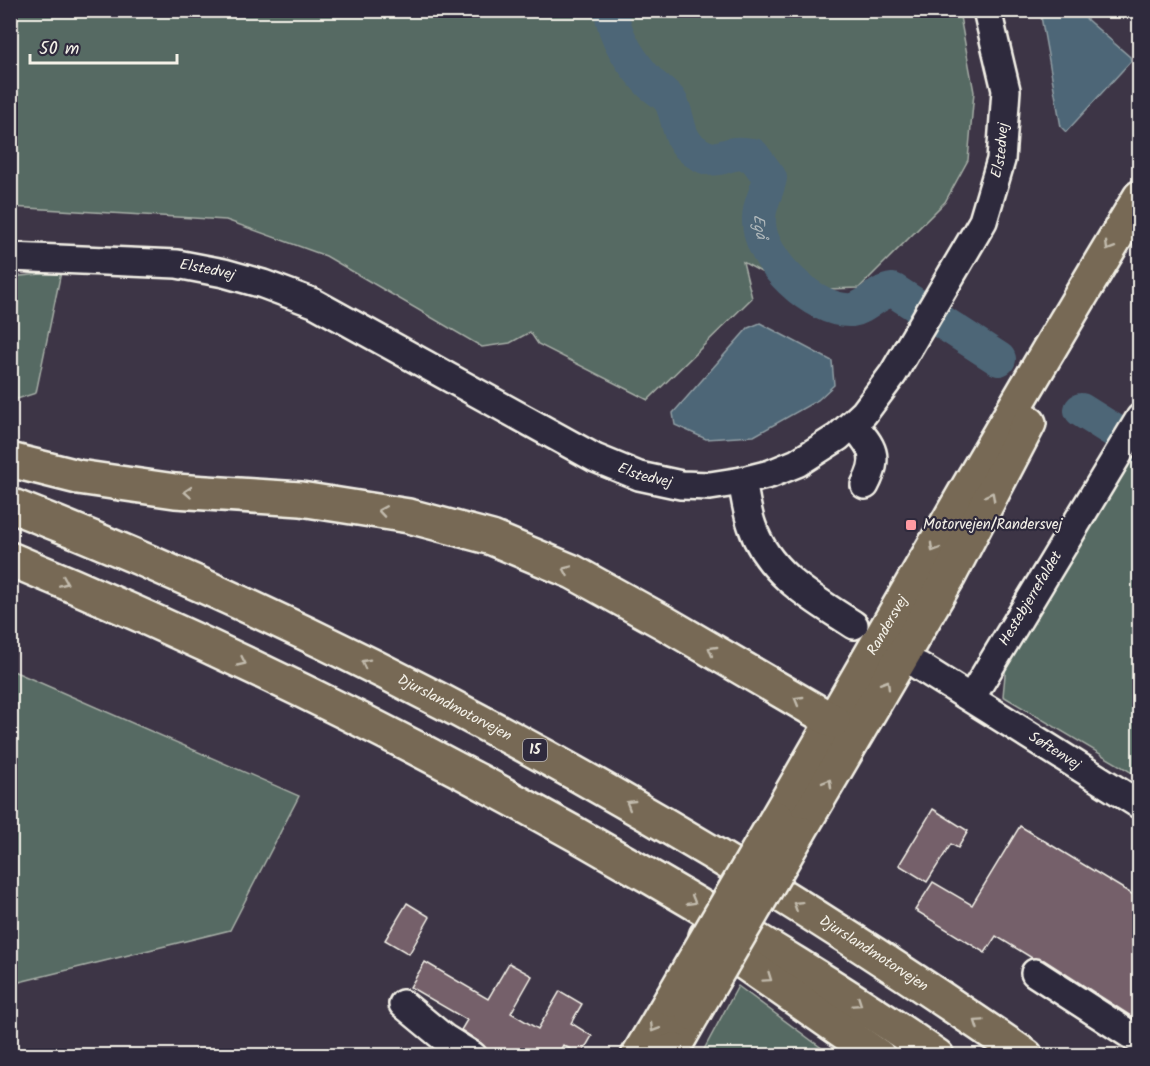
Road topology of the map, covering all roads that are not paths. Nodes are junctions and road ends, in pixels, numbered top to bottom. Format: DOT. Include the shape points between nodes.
graph roads {
  1 [pos="987,10"];
  2 [pos="1140,197"];
  3 [pos="1140,241"];
  4 [pos="10,257"];
  5 [pos="853,425"];
  6 [pos="1131,431"];
  7 [pos="10,460"];
  8 [pos="742,481"];
  9 [pos="865,485"];
  10 [pos="10,505"];
  11 [pos="10,559"];
  12 [pos="854,625"];
  13 [pos="919,666"];
  14 [pos="970,698"];
  15 [pos="365,720"];
  16 [pos="844,728"];
  17 [pos="1140,805"];
  18 [pos="1035,973"];
  19 [pos="403,1004"];
  20 [pos="682,1007"];
  21 [pos="1140,1041"];
  22 [pos="671,1054"];
  23 [pos="473,1056"];
  24 [pos="638,1056"];
  25 [pos="878,1056"];
  26 [pos="937,1056"];
  27 [pos="1026,1056"];
  1 -- 5 [label="street, Elstedvej" via="1006,90 1001,160 983,221 884,387"];
  2 -- 16 [label="main road, Randersvej, one-way" via="947,526"];
  16 -- 3 [label="main road, Randersvej, one-way" via="949,576 1036,410"];
  4 -- 8 [label="street, Elstedvej" via="177,264 263,284 314,303 595,458 639,476 681,485"];
  5 -- 8 [label="street, Elstedvej" via="797,463"];
  5 -- 9 [label="street" via="870,447 874,463"];
  6 -- 14 [label="street, Hestebjerrefaldet"];
  16 -- 7 [label="main road, one-way" via="573,572 492,538 409,516 301,499 175,491 78,477"];
  8 -- 12 [label="street" via="752,527 780,572"];
  27 -- 10 [label="main road, Djurslandmotorvejen / 15, one-way" via="744,872 523,744 309,635 140,558"];
  11 -- 15 [label="main road, one-way" via="128,609"];
  13 -- 14 [label="street"];
  14 -- 17 [label="street, Søftenvej"];
  15 -- 25 [label="main road, one-way" via="738,956"];
  15 -- 26 [label="main road, one-way" via="567,828 707,909"];
  16 -- 20 [label="main road, Randersvej, bridge"];
  18 -- 21 [label="street"];
  19 -- 23 [label="street"];
  20 -- 22 [label="main road, Randersvej"];
  20 -- 24 [label="main road, Randersvej, one-way"];
}
